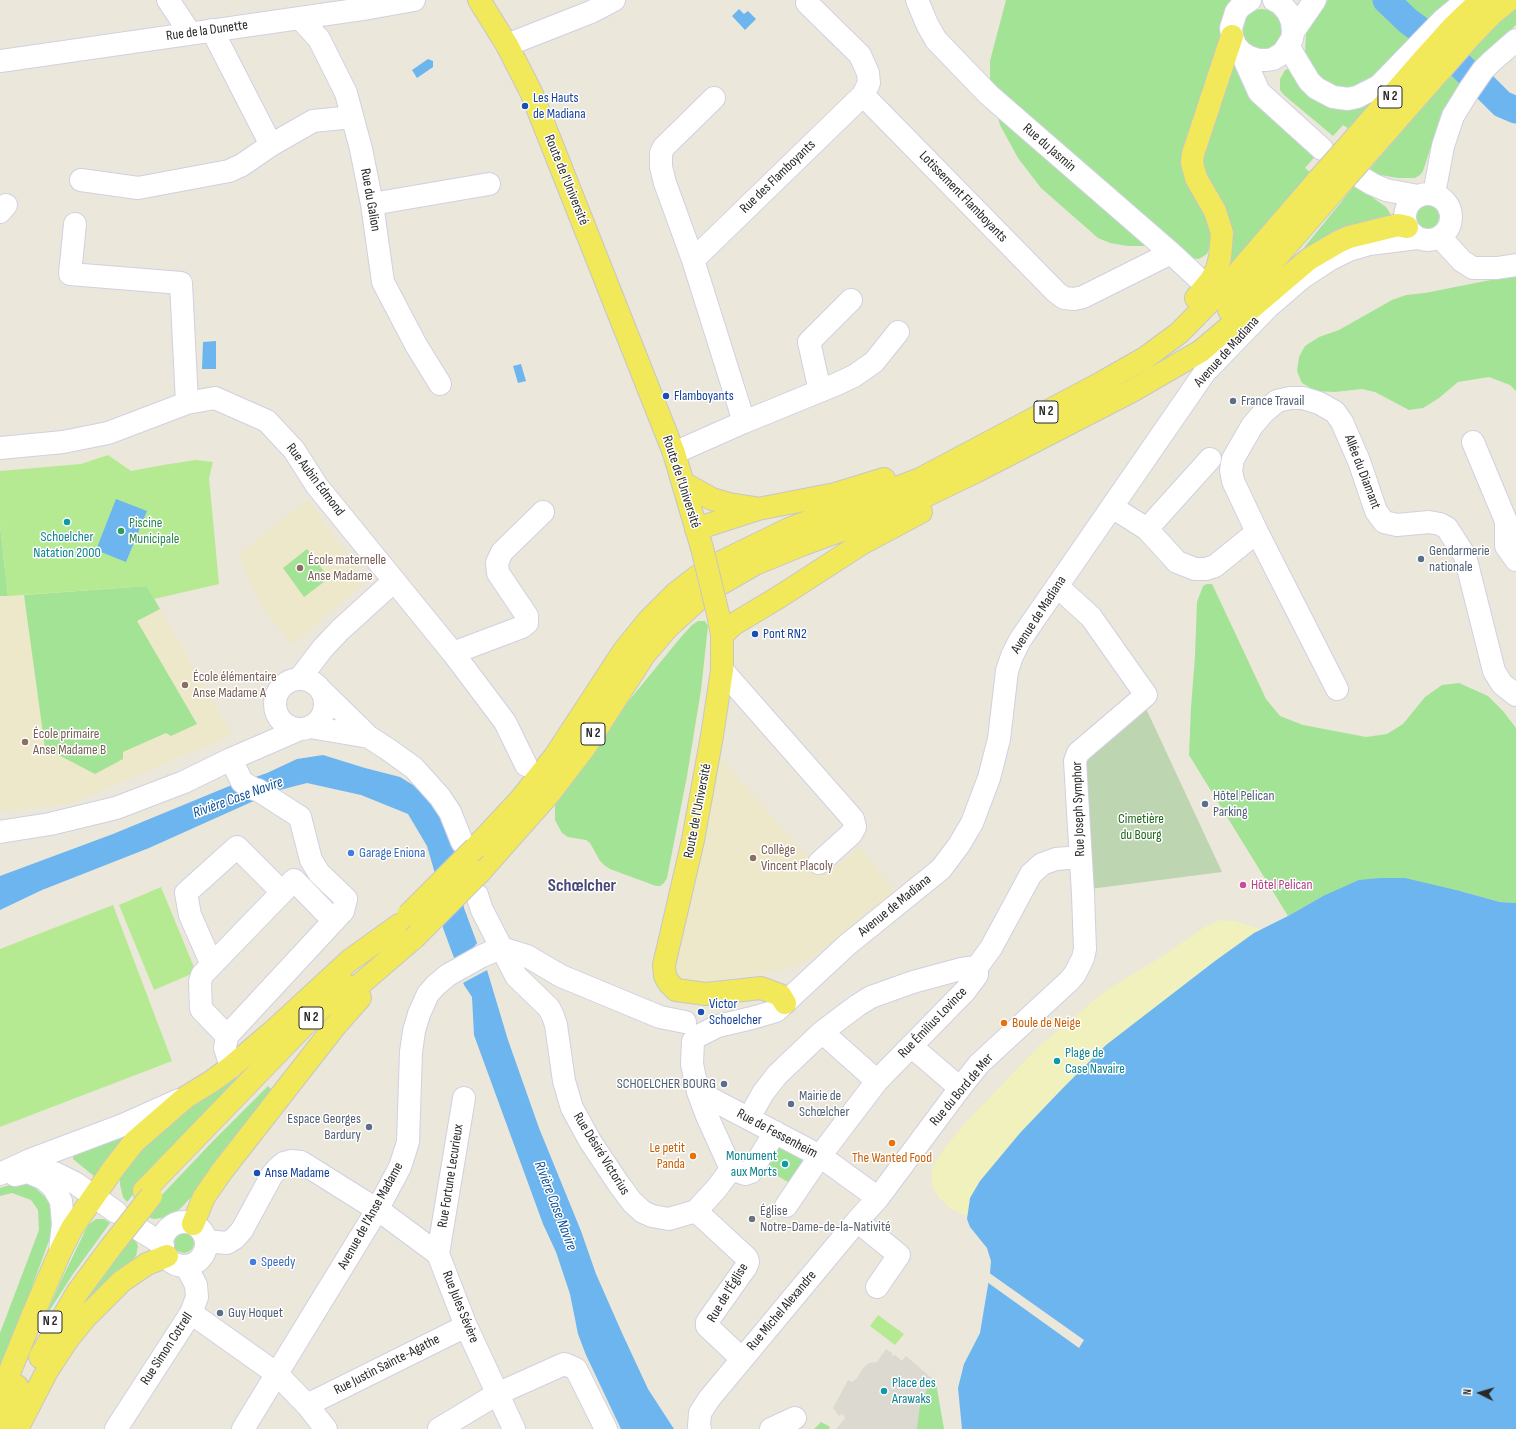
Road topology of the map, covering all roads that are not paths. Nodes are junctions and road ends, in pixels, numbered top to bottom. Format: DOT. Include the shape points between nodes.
graph roads {
  1 [pos="168,0"];
  2 [pos="414,0"];
  3 [pos="480,0"];
  4 [pos="614,0"];
  5 [pos="1250,0"];
  6 [pos="1274,0"];
  7 [pos="1315,0"];
  8 [pos="1467,0"];
  9 [pos="1481,0"];
  10 [pos="1509,0"];
  11 [pos="807,2"];
  12 [pos="921,2"];
  13 [pos="366,4"];
  14 [pos="300,18"];
  15 [pos="1454,29"];
  16 [pos="212,30"];
  17 [pos="190,33"];
  18 [pos="1516,40"];
  19 [pos="1237,44"];
  20 [pos="507,45"];
  21 [pos="1285,46"];
  22 [pos="0,61"];
  23 [pos="1426,61"];
  24 [pos="863,95"];
  25 [pos="714,98"];
  26 [pos="352,118"];
  27 [pos="272,145"];
  28 [pos="81,180"];
  29 [pos="489,184"];
  30 [pos="1326,185"];
  31 [pos="1426,195"];
  32 [pos="372,204"];
  33 [pos="75,224"];
  34 [pos="1410,227"];
  35 [pos="1440,237"];
  36 [pos="1171,253"];
  37 [pos="693,260"];
  38 [pos="1516,265"];
  39 [pos="1200,280"];
  40 [pos="851,300"];
  41 [pos="898,332"];
  42 [pos="440,384"];
  43 [pos="820,391"];
  44 [pos="1132,391"];
  45 [pos="186,402"];
  46 [pos="1037,417"];
  47 [pos="744,422"];
  48 [pos="1040,438"];
  49 [pos="1473,442"];
  50 [pos="0,448"];
  51 [pos="972,451"];
  52 [pos="674,453"];
  53 [pos="1210,459"];
  54 [pos="683,483"];
  55 [pos="1112,507"];
  56 [pos="758,509"];
  57 [pos="543,512"];
  58 [pos="1147,529"];
  59 [pos="1257,532"];
  60 [pos="699,538"];
  61 [pos="1513,556"];
  62 [pos="394,581"];
  63 [pos="1057,586"];
  64 [pos="722,635"];
  65 [pos="453,653"];
  66 [pos="722,670"];
  67 [pos="313,679"];
  68 [pos="1337,689"];
  69 [pos="1516,695"];
  70 [pos="278,717"];
  71 [pos="304,728"];
  72 [pos="369,737"];
  73 [pos="261,745"];
  74 [pos="231,759"];
  75 [pos="526,765"];
  76 [pos="0,832"];
  77 [pos="469,845"];
  78 [pos="1080,857"];
  79 [pos="819,863"];
  80 [pos="282,892"];
  81 [pos="477,895"];
  82 [pos="334,921"];
  83 [pos="407,926"];
  84 [pos="491,952"];
  85 [pos="212,965"];
  86 [pos="977,967"];
  87 [pos="1075,974"];
  88 [pos="785,1003"];
  89 [pos="684,1031"];
  90 [pos="822,1032"];
  91 [pos="227,1036"];
  92 [pos="911,1046"];
  93 [pos="231,1067"];
  94 [pos="877,1081"];
  95 [pos="960,1088"];
  96 [pos="698,1092"];
  97 [pos="186,1097"];
  98 [pos="464,1098"];
  99 [pos="749,1118"];
  100 [pos="775,1132"];
  101 [pos="69,1145"];
  102 [pos="820,1156"];
  103 [pos="28,1166"];
  104 [pos="74,1168"];
  105 [pos="731,1169"];
  106 [pos="0,1174"];
  107 [pos="0,1178"];
  108 [pos="97,1192"];
  109 [pos="878,1198"];
  110 [pos="786,1206"];
  111 [pos="118,1209"];
  112 [pos="377,1210"];
  113 [pos="696,1212"];
  114 [pos="856,1221"];
  115 [pos="138,1224"];
  116 [pos="200,1233"];
  117 [pos="167,1243"];
  118 [pos="108,1244"];
  119 [pos="60,1252"];
  120 [pos="438,1254"];
  121 [pos="186,1266"];
  122 [pos="877,1287"];
  123 [pos="191,1313"];
  124 [pos="466,1326"];
  125 [pos="742,1359"];
  126 [pos="277,1374"];
  127 [pos="497,1394"];
  128 [pos="0,1399"];
  129 [pos="307,1405"];
  130 [pos="794,1418"];
  131 [pos="0,1423"];
  132 [pos="6,1429"];
  133 [pos="17,1429"];
  134 [pos="116,1429"];
  135 [pos="243,1429"];
  136 [pos="326,1429"];
  137 [pos="439,1429"];
  138 [pos="514,1429"];
  139 [pos="606,1429"];
  140 [pos="700,1429"];
  141 [pos="771,1429"];
  1 -- 17 [label="street"];
  2 -- 13 [label="street, Rue de la Dunette"];
  3 -- 20 [label="main road, Route de l'Université"];
  4 -- 20 [label="street" via="591,12"];
  5 -- 19 [label="street" via="1236,12 1231,28"];
  6 -- 21 [label="street" via="1288,12 1292,22"];
  7 -- 21 [label="street"];
  8 -- 15 [label="street"];
  9 -- 15 [label="main road, N 2"];
  10 -- 15 [label="main road, N 2" via="1492,14"];
  11 -- 24 [label="street" via="860,55 868,73 869,83"];
  12 -- 36 [label="street, Rue du Jasmin" via="927,24 936,40 989,95"];
  13 -- 14 [label="street, Rue de la Dunette"];
  14 -- 16 [label="street, Rue de la Dunette"];
  14 -- 26 [label="street, Rue du Galion" via="319,38 346,93"];
  15 -- 23 [label="main road, N 2"];
  16 -- 17 [label="street, Rue de la Dunette"];
  16 -- 27 [label="street"];
  17 -- 22 [label="street, Rue de la Dunette"];
  18 -- 31 [label="street" via="1490,62 1453,116 1446,132 1436,176"];
  19 -- 21 [label="street" via="1249,58 1258,60"];
  19 -- 21 [label="street" via="1259,92 1324,146 1271,91 1269,77"];
  19 -- 46 [label="main road" via="1193,154 1192,163 1196,178 1216,211 1222,233 1217,269 1195,300 1162,331"];
  20 -- 52 [label="main road, Route de l'Université" via="531,92"];
  21 -- 23 [label="street" via="1316,88 1332,97 1348,99 1363,95"];
  23 -- 30 [label="main road, N 2, bridge" via="1365,142"];
  24 -- 36 [label="street, Lotissement Flamboyants" via="1064,298 1083,297"];
  24 -- 37 [label="street, Rue des Flamboyants"];
  25 -- 37 [label="street" via="664,147 661,153 665,183"];
  26 -- 27 [label="street" via="313,121"];
  26 -- 32 [label="street, Rue du Galion"];
  27 -- 28 [label="street" via="229,171 138,188"];
  29 -- 32 [label="street"];
  30 -- 44 [label="main road, N 2" via="1250,288 1191,346"];
  30 -- 46 [label="main road, N 2" via="1179,333 1145,358"];
  31 -- 34 [label="street" via="1412,199 1408,205"];
  31 -- 34 [label="street" via="1386,190 1360,181 1368,191 1396,207"];
  31 -- 35 [label="street" via="1440,197 1451,214 1449,227"];
  32 -- 42 [label="street, Rue du Galion" via="383,282"];
  33 -- 45 [label="street" via="70,274 181,284"];
  34 -- 35 [label="street" via="1425,240"];
  34 -- 44 [label="main road" via="1398,224 1350,237 1326,248 1292,273 1201,351"];
  34 -- 55 [label="street, Avenue de Madiana" via="1329,260 1303,277 1267,308 1205,372"];
  35 -- 38 [label="street" via="1462,261 1474,268"];
  36 -- 39 [label="street, Rue du Jasmin"];
  37 -- 47 [label="street"];
  40 -- 43 [label="street" via="809,342"];
  41 -- 43 [label="street" via="874,362 854,376"];
  43 -- 47 [label="street"];
  44 -- 48 [label="main road, N 2"];
  45 -- 50 [label="street, Rue Aubin Edmond" via="108,433 63,442"];
  45 -- 62 [label="street, Rue Aubin Edmond" via="215,398 267,421 294,450 318,486"];
  46 -- 51 [label="main road, N 2"];
  47 -- 52 [label="street"];
  48 -- 51 [label="main road, N 2" via="915,501 762,561 719,573 789,529 920,479"];
  48 -- 64 [label="main road" via="968,486 861,544 734,624"];
  49 -- 61 [label="street" via="1506,521 1505,539"];
  51 -- 56 [label="main road" via="835,494"];
  52 -- 54 [label="main road, Route de l'Université"];
  53 -- 58 [label="street"];
  54 -- 56 [label="main road" via="712,499"];
  54 -- 60 [label="main road, Route de l'Université"];
  55 -- 58 [label="street"];
  55 -- 63 [label="street, Avenue de Madiana"];
  56 -- 60 [label="main road"];
  57 -- 65 [label="street" via="502,552 497,563 498,573 527,616 527,623"];
  58 -- 59 [label="street" via="1177,562 1195,569 1215,566"];
  59 -- 68 [label="street, Allée du Diamant"];
  59 -- 69 [label="street, Allée du Diamant" via="1233,481 1233,459 1252,426 1277,401 1304,398 1319,403 1335,412 1342,422 1376,511 1384,522 1397,525 1429,522 1447,528 1465,556 1494,671 1502,684"];
  60 -- 64 [label="main road, Route de l'Université, bridge"];
  62 -- 65 [label="street, Rue Aubin Edmond"];
  62 -- 67 [label="street" via="340,630"];
  63 -- 78 [label="street, Rue Joseph Symphor" via="1091,617 1146,694 1078,753 1074,761"];
  63 -- 88 [label="street, Avenue de Madiana" via="1012,656 999,739 989,778 972,823 959,845 941,869 847,944"];
  64 -- 66 [label="main road, Route de l'Université"];
  65 -- 75 [label="street, Rue Aubin Edmond" via="504,722"];
  66 -- 79 [label="street" via="853,818 855,827 851,834"];
  66 -- 88 [label="main road, Route de l'Université" via="693,840 664,965 664,976 676,990 706,994 761,988 780,995"];
  67 -- 70 [label="street" via="292,680 280,688 274,702"];
  67 -- 71 [label="street" via="325,699 325,707 318,722"];
  67 -- 72 [label="street"];
  70 -- 71 [label="street" via="290,728"];
  70 -- 73 [label="street"];
  71 -- 72 [label="street"];
  71 -- 73 [label="street"];
  72 -- 77 [label="street" via="414,768 440,797"];
  73 -- 74 [label="street"];
  74 -- 76 [label="street" via="184,782 116,808 50,824"];
  74 -- 82 [label="street" via="242,782 300,817 311,860 319,873 346,899 343,912"];
  77 -- 83 [label="main road, N 2, bridge"];
  77 -- 83 [label="main road, N 2, bridge" via="518,801 555,756 623,652 648,621 676,593 700,586 644,655 585,747 549,794 480,872"];
  78 -- 86 [label="street, Rue Émilius Lovince" via="1056,859 1042,864 1031,874 991,948"];
  78 -- 87 [label="street, Rue Joseph Symphor" via="1085,949"];
  80 -- 82 [label="street" via="294,880"];
  80 -- 85 [label="street"];
  80 -- 85 [label="street" via="237,847 186,893 190,915"];
  81 -- 84 [label="street, Rue Désiré Victorius"];
  82 -- 91 [label="street"];
  83 -- 93 [label="main road" via="349,961"];
  83 -- 116 [label="main road" via="336,1025 204,1197"];
  83 -- 118 [label="main road, N 2" via="350,993 169,1176 147,1194"];
  84 -- 89 [label="street" via="527,956 561,976"];
  84 -- 112 [label="street, Avenue de l'Anse Madame" via="448,975 428,994 416,1025 411,1052 408,1142 400,1166"];
  84 -- 113 [label="street, Rue Désiré Victorius" via="549,1008 556,1025 564,1081 572,1108 590,1141 632,1202 643,1212 665,1218"];
  85 -- 91 [label="street" via="201,978 200,1005 203,1012"];
  86 -- 90 [label="street" via="912,982 871,997"];
  86 -- 92 [label="street, Rue Émilius Lovince" via="977,975 964,991"];
  87 -- 95 [label="street, Rue du Bord de Mer" via="979,1064"];
  88 -- 89 [label="street, Avenue de Madiana" via="776,1010 752,1018"];
  89 -- 96 [label="street"];
  90 -- 94 [label="street"];
  90 -- 99 [label="street" via="777,1075"];
  91 -- 93 [label="street" via="225,1048"];
  92 -- 94 [label="street, Rue Émilius Lovince"];
  92 -- 95 [label="street"];
  93 -- 97 [label="main road"];
  94 -- 102 [label="street, Rue Émilius Lovince"];
  95 -- 109 [label="street, Rue du Bord de Mer"];
  96 -- 99 [label="street, Rue de Fessenheim"];
  96 -- 105 [label="street"];
  97 -- 101 [label="street"];
  97 -- 108 [label="main road" via="134,1142"];
  98 -- 120 [label="street, Rue Fortune Lecurieux"];
  99 -- 100 [label="street, Rue de Fessenheim"];
  100 -- 102 [label="street, Rue de Fessenheim"];
  100 -- 105 [label="street" via="751,1172 745,1174"];
  101 -- 103 [label="street"];
  101 -- 104 [label="street" via="68,1158"];
  102 -- 109 [label="street, Rue de Fessenheim"];
  102 -- 110 [label="street, Rue Émilius Lovince"];
  103 -- 104 [label="street" via="51,1162"];
  103 -- 106 [label="street"];
  103 -- 107 [label="street"];
  103 -- 108 [label="street" via="55,1173"];
  103 -- 119 [label="street" via="53,1187 61,1201 63,1216"];
  104 -- 108 [label="street"];
  105 -- 113 [label="street"];
  108 -- 111 [label="street"];
  108 -- 119 [label="main road" via="72,1228"];
  109 -- 114 [label="street, Rue Michel Alexandre"];
  112 -- 116 [label="street, Rue Jules Sévère" via="301,1162 292,1161 284,1163 272,1175 235,1238 228,1242"];
  112 -- 120 [label="street, Rue Jules Sévère"];
  112 -- 126 [label="street, Avenue de l'Anse Madame"];
  113 -- 125 [label="street, Rue de l'Église" via="747,1258 746,1267 707,1322 707,1326"];
  114 -- 122 [label="street" via="899,1255"];
  114 -- 125 [label="street, Rue Michel Alexandre"];
  115 -- 117 [label="street" via="153,1238"];
  116 -- 117 [label="street" via="182,1223"];
  116 -- 121 [label="street" via="203,1255 193,1264"];
  117 -- 121 [label="street" via="175,1264"];
  117 -- 133 [label="main road" via="147,1264 122,1281 68,1339 47,1371"];
  118 -- 131 [label="main road, N 2" via="70,1288 36,1346"];
  118 -- 132 [label="main road, N 2" via="43,1350"];
  119 -- 128 [label="main road" via="17,1352"];
  120 -- 124 [label="street, Rue Jules Sévère"];
  121 -- 123 [label="street, Rue Simon Cotrell" via="196,1285 197,1297"];
  123 -- 126 [label="street"];
  123 -- 134 [label="street, Rue Simon Cotrell"];
  124 -- 127 [label="street, Rue Jules Sévère"];
  124 -- 129 [label="street, Rue Justin Sainte-Agathe"];
  125 -- 140 [label="street, Rue Michel Alexandre" via="703,1406 700,1413"];
  126 -- 129 [label="street"];
  126 -- 135 [label="street, Avenue de l'Anse Madame"];
  127 -- 137 [label="street"];
  127 -- 138 [label="street, Rue Jules Sévère"];
  127 -- 139 [label="street" via="564,1364 568,1365 576,1369"];
  129 -- 136 [label="street"];
  130 -- 141 [label="street"];
}
